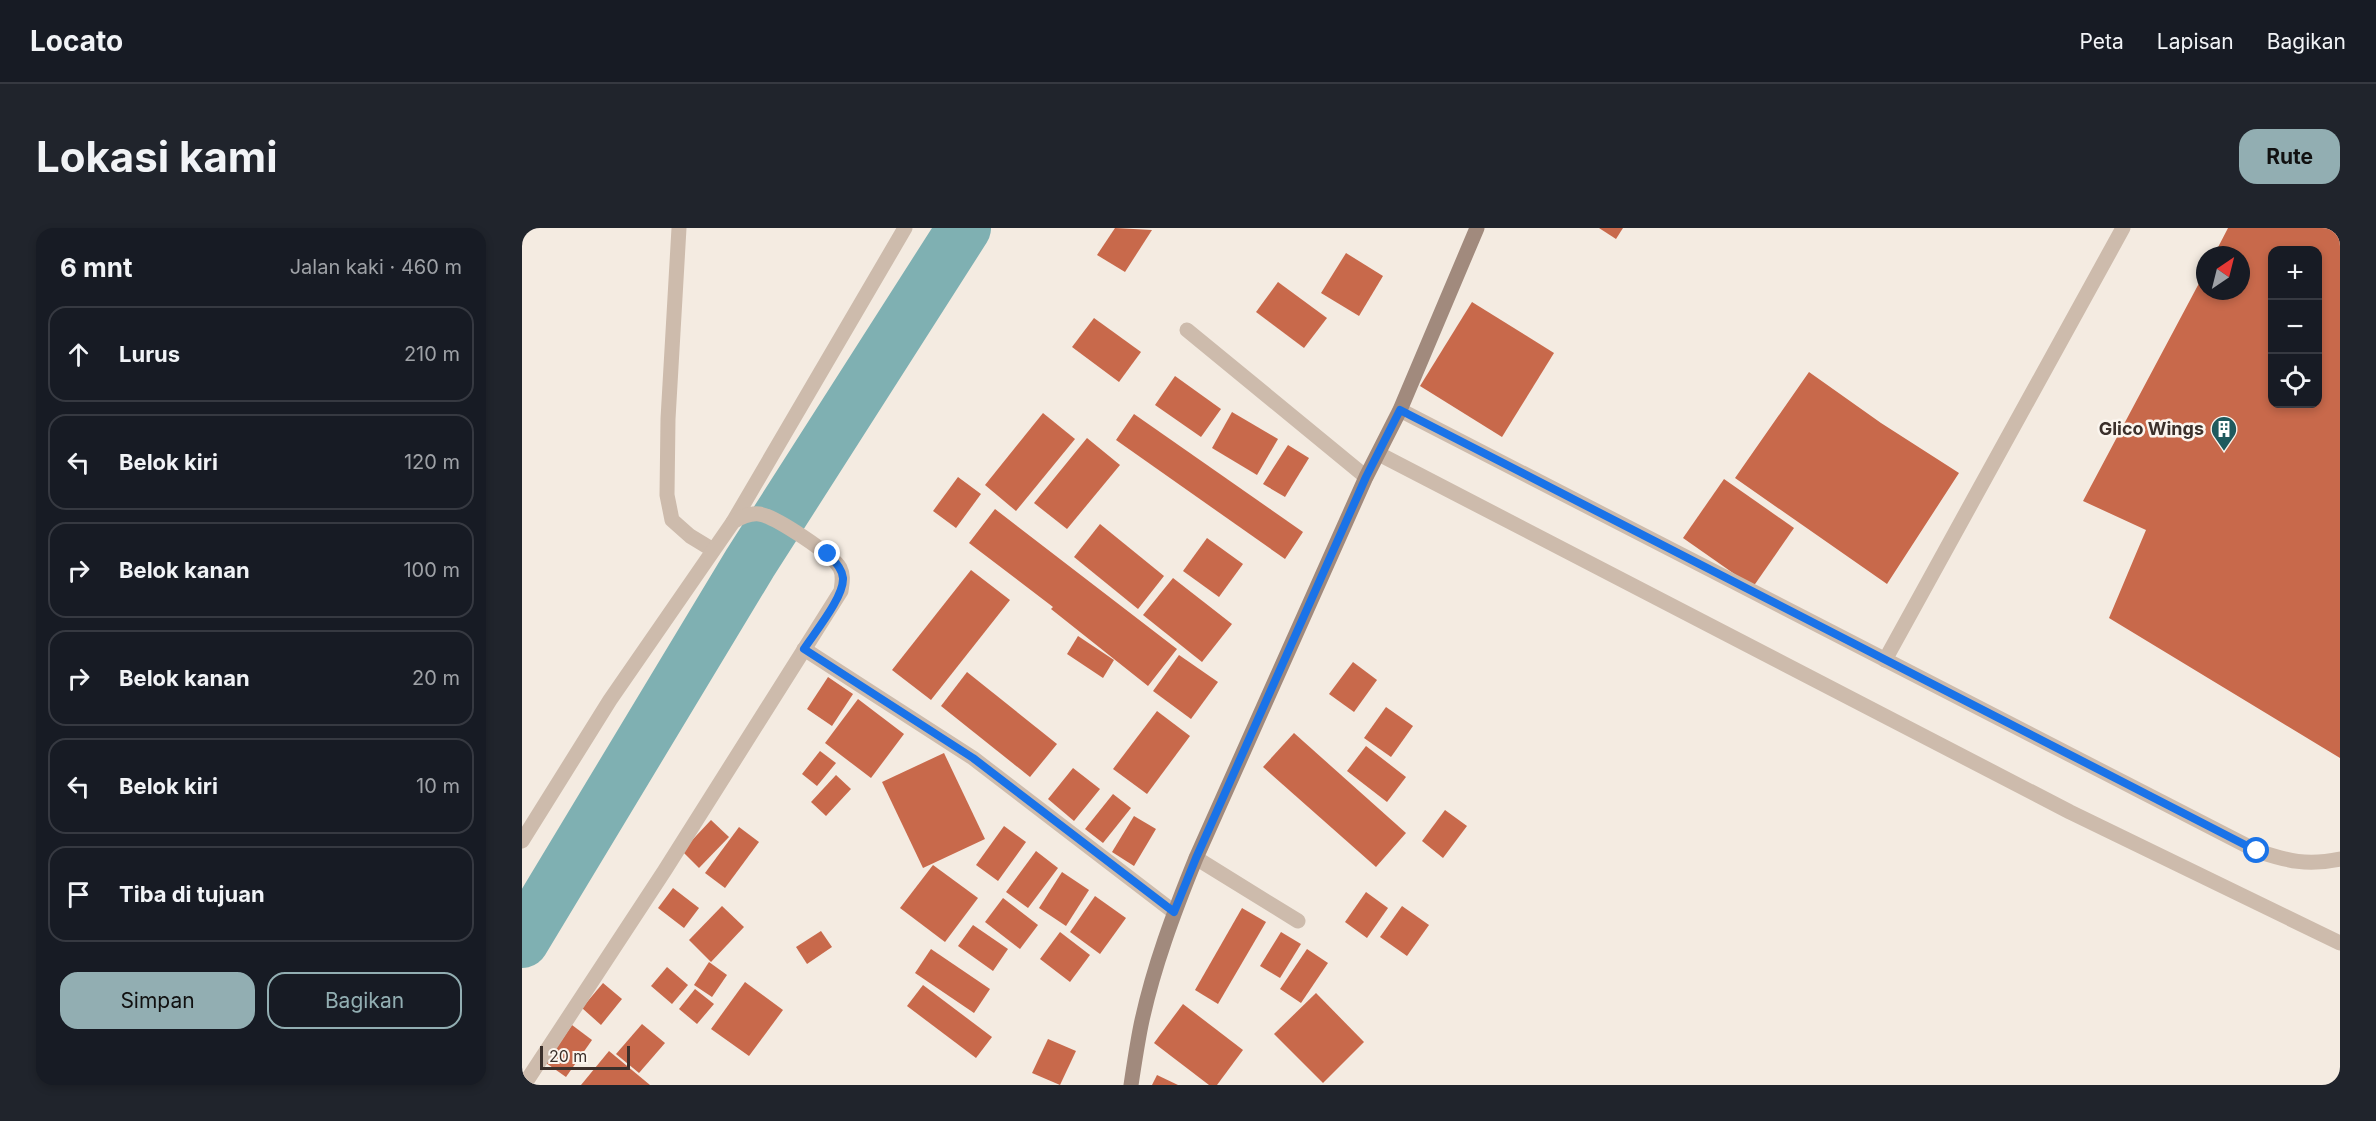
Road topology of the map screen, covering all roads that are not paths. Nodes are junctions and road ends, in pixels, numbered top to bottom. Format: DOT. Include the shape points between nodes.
graph roads {
  1 [pos="679,228"];
  2 [pos="905,228"];
  3 [pos="1477,228"];
  4 [pos="2123,228"];
  5 [pos="1187,330"];
  6 [pos="1400,410"];
  7 [pos="1379,454"];
  8 [pos="1366,477"];
  9 [pos="733,522"];
  10 [pos="713,550"];
  11 [pos="804,649"];
  12 [pos="1885,660"];
  13 [pos="522,841"];
  14 [pos="1196,858"];
  15 [pos="2340,859"];
  16 [pos="1174,912"];
  17 [pos="1298,921"];
  18 [pos="2340,943"];
  19 [pos="524,1085"];
  20 [pos="1131,1085"];
  1 -- 10 [label="street" via="667,495 672,520"];
  2 -- 9 [label="street"];
  3 -- 6 [label="main road"];
  4 -- 12 [label="street"];
  5 -- 8 [label="street"];
  6 -- 7 [label="main road"];
  6 -- 12 [label="street"];
  7 -- 8 [label="main road"];
  7 -- 18 [label="street" via="2070,812"];
  8 -- 14 [label="main road"];
  9 -- 10 [label="street"];
  9 -- 11 [label="street" via="751,515 771,518 828,554 840,568 841,591"];
  10 -- 13 [label="street" via="610,700"];
  11 -- 16 [label="street" via="973,758"];
  11 -- 19 [label="street"];
  12 -- 15 [label="street" via="2257,851 2293,862"];
  14 -- 16 [label="main road"];
  14 -- 17 [label="street"];
  16 -- 20 [label="main road" via="1141,1025"];
}
